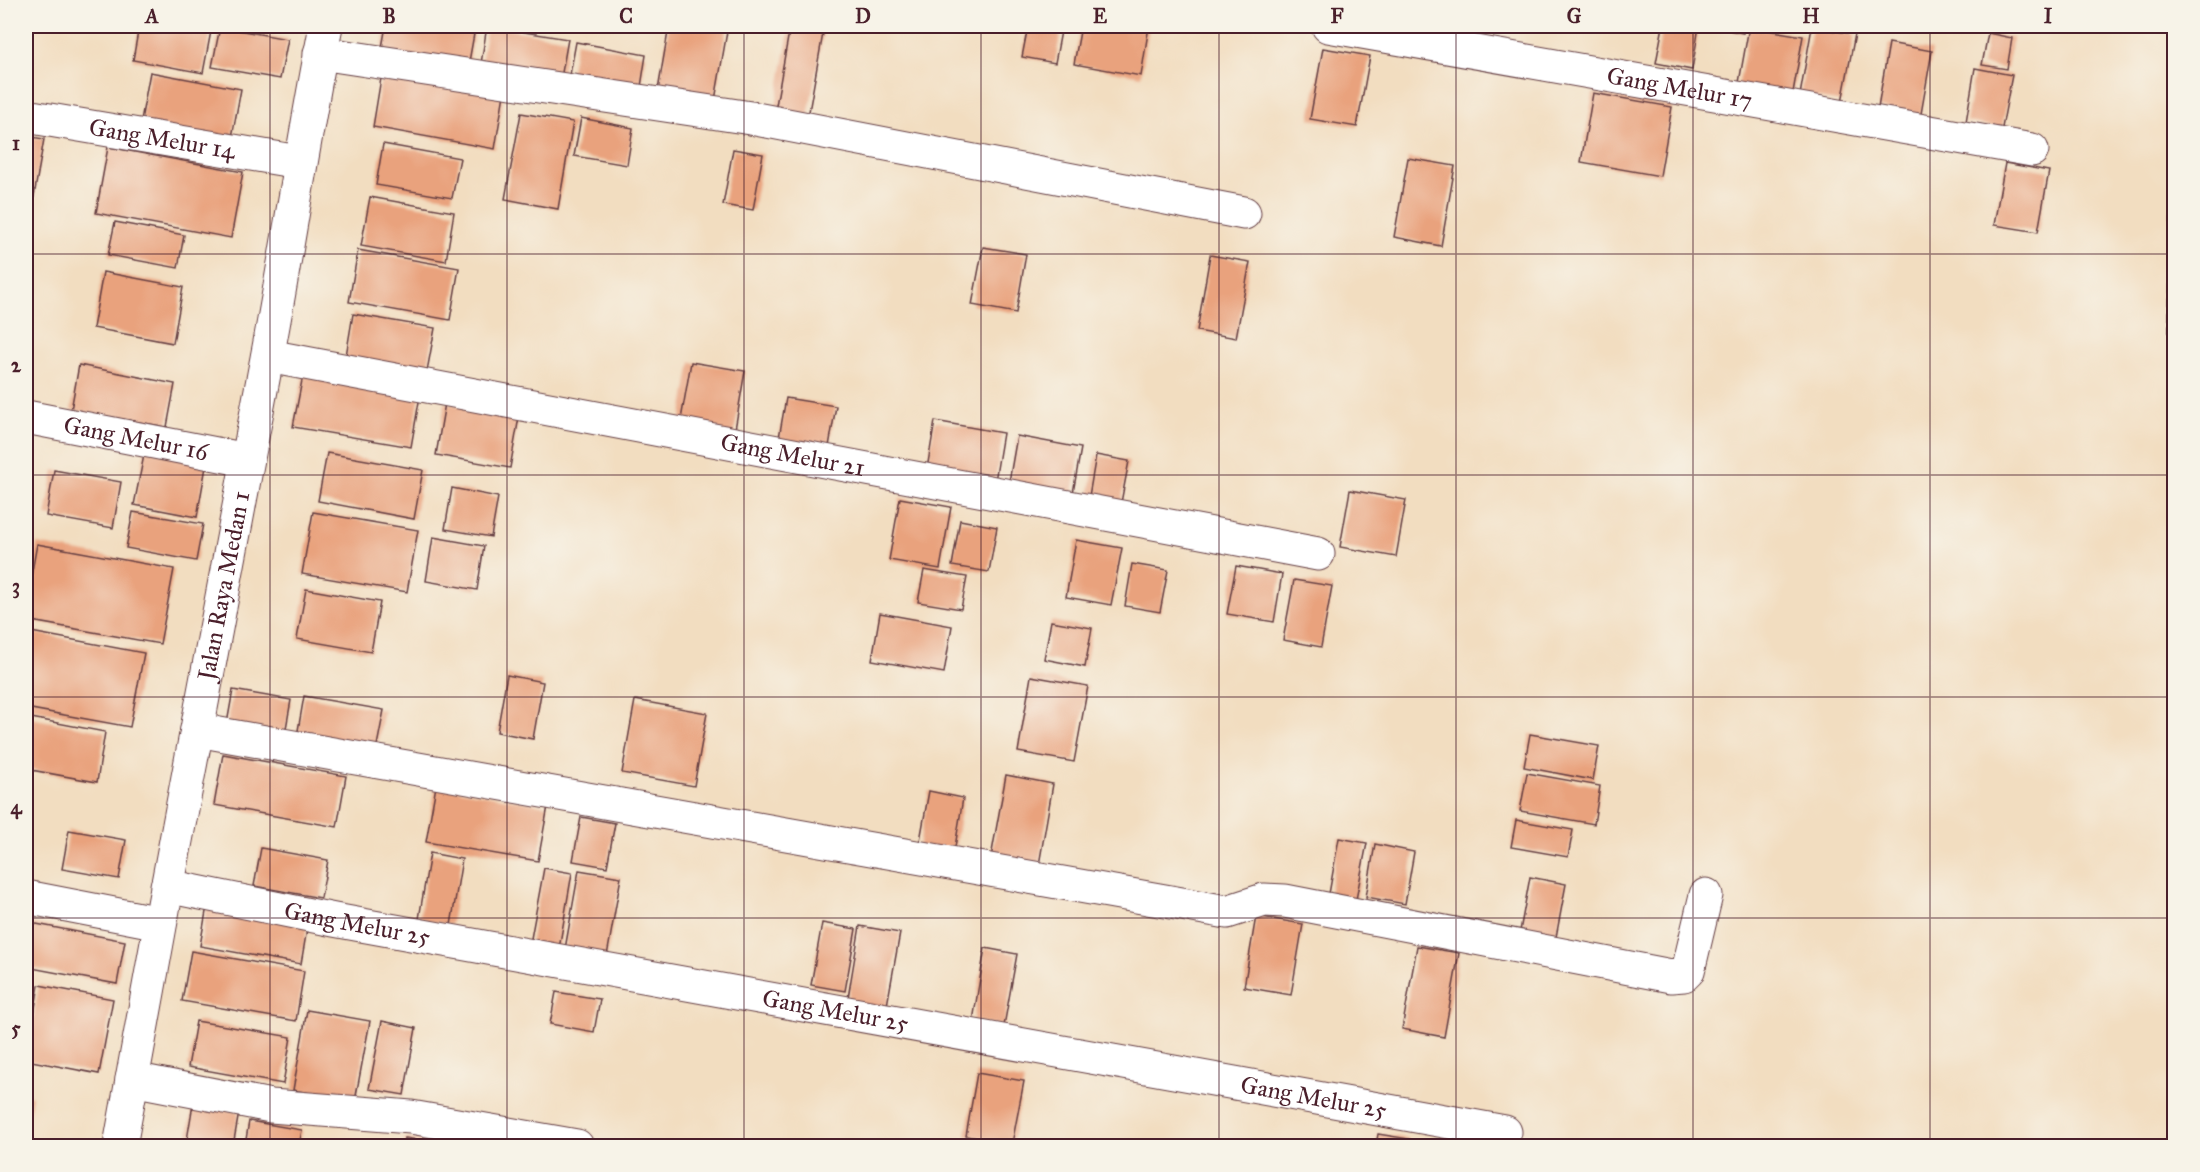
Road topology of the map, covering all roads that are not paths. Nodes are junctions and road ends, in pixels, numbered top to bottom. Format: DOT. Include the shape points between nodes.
graph roads {
  1 [pos="1328,26"];
  2 [pos="323,39"];
  3 [pos="26,116"];
  4 [pos="2032,150"];
  5 [pos="299,162"];
  6 [pos="1244,213"];
  7 [pos="268,356"];
  8 [pos="26,417"];
  9 [pos="247,460"];
  10 [pos="1318,554"];
  11 [pos="197,730"];
  12 [pos="167,886"];
  13 [pos="1706,895"];
  14 [pos="26,897"];
  15 [pos="160,923"];
  16 [pos="132,1078"];
  17 [pos="1505,1132"];
  18 [pos="120,1146"];
  19 [pos="577,1146"];
  1 -- 4 [label="street, Gang Melur 17"];
  2 -- 5 [label="street, Jalan Raya Medan 1"];
  2 -- 6 [label="street"];
  3 -- 5 [label="street, Gang Melur 14"];
  5 -- 7 [label="street, Jalan Raya Medan 1"];
  7 -- 9 [label="street, Jalan Raya Medan 1"];
  7 -- 10 [label="street, Gang Melur 21"];
  8 -- 9 [label="street, Gang Melur 16"];
  9 -- 11 [label="street, Jalan Raya Medan 1"];
  11 -- 12 [label="street, Jalan Raya Medan 1"];
  11 -- 13 [label="street" via="1227,912 1264,900 1285,901 1671,976 1688,971"];
  12 -- 15 [label="street, Jalan Raya Medan 1"];
  12 -- 17 [label="street, Gang Melur 25" via="334,920"];
  14 -- 15 [label="street"];
  15 -- 16 [label="street, Jalan Raya Medan 1"];
  16 -- 18 [label="street, Jalan Raya Medan 1"];
  16 -- 19 [label="street" via="271,1106 411,1117"];
}
